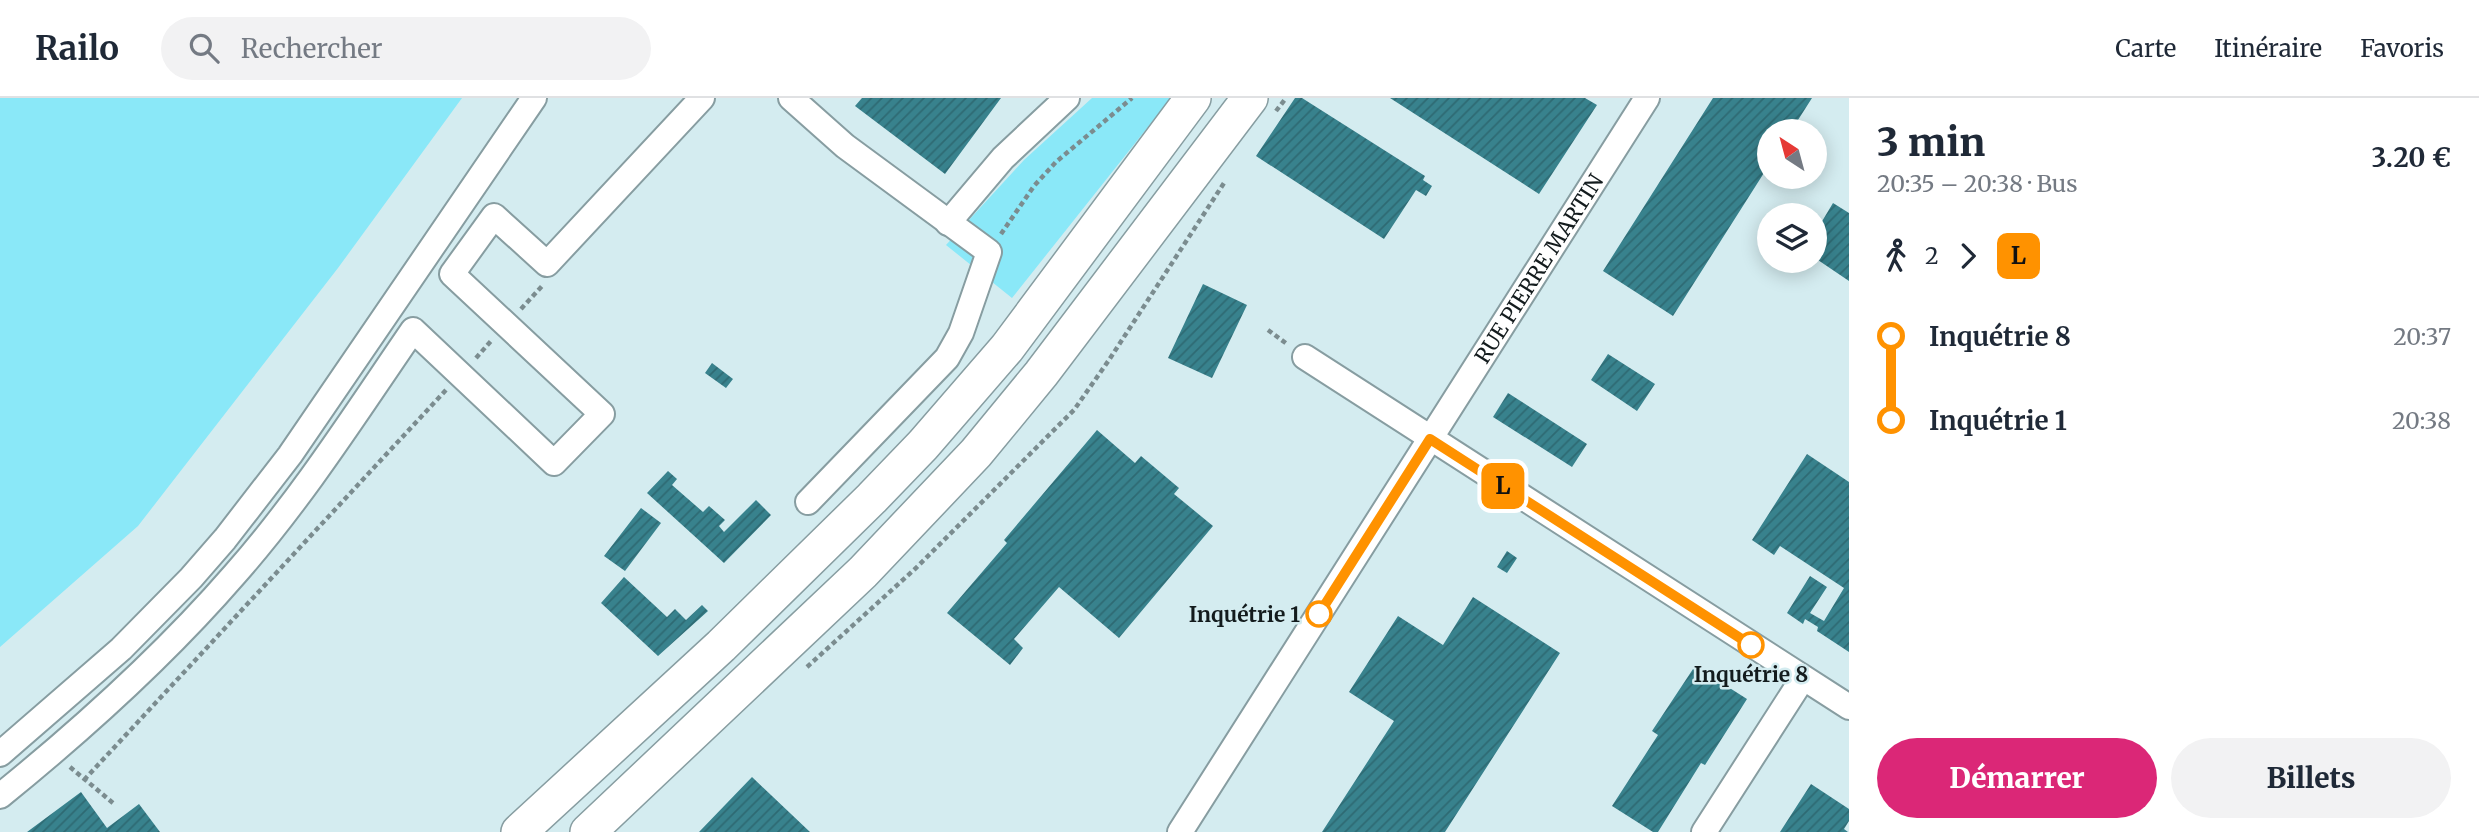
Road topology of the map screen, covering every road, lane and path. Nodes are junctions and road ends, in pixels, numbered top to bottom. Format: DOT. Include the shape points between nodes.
graph roads {
  1 [pos="534,98"];
  2 [pos="702,98"];
  3 [pos="791,98"];
  4 [pos="1067,98"];
  5 [pos="1132,98"];
  6 [pos="1193,98"];
  7 [pos="1286,98"];
  8 [pos="1647,98"];
  9 [pos="1260,109"];
  10 [pos="1229,174"];
  11 [pos="948,223"];
  12 [pos="989,253"];
  13 [pos="547,281"];
  14 [pos="507,324"];
  15 [pos="1305,357"];
  16 [pos="461,374"];
  17 [pos="1074,410"];
  18 [pos="1430,439"];
  19 [pos="808,502"];
  20 [pos="1803,678"];
  21 [pos="1849,707"];
  22 [pos="54,752"];
  23 [pos="0,754"];
  24 [pos="590,769"];
  25 [pos="83,780"];
  26 [pos="0,796"];
  27 [pos="113,803"];
  28 [pos="505,832"];
  29 [pos="519,832"];
  30 [pos="588,832"];
  31 [pos="1180,832"];
  32 [pos="1704,832"];
  1 -- 23 [label="street" via="290,454 233,529 121,649"];
  2 -- 14 [label="street" via="547,264 494,216 452,274"];
  3 -- 11 [label="street" via="845,146"];
  4 -- 11 [label="street" via="1003,158"];
  5 -- 12 [label="path" via="1034,186"];
  6 -- 24 [label="highway" via="970,393 806,564"];
  7 -- 9 [label="path"];
  8 -- 18 [label="street, RUE PIERRE MARTIN"];
  9 -- 30 [label="highway" via="976,453 863,572"];
  10 -- 17 [label="path"];
  11 -- 12 [label="street"];
  12 -- 19 [label="street" via="961,334 947,358"];
  13 -- 14 [label="path"];
  14 -- 16 [label="path"];
  14 -- 16 [label="street" via="602,414 554,463"];
  15 -- 18 [label="street"];
  16 -- 22 [label="street" via="413,330 311,478 236,574 157,658"];
  16 -- 25 [label="path"];
  18 -- 20 [label="street"];
  18 -- 31 [label="street, RUE PIERRE MARTIN"];
  20 -- 21 [label="street"];
  20 -- 32 [label="street"];
  22 -- 25 [label="path"];
  22 -- 26 [label="street"];
  24 -- 28 [label="highway"];
  24 -- 29 [label="highway"];
  25 -- 27 [label="path"];
}
